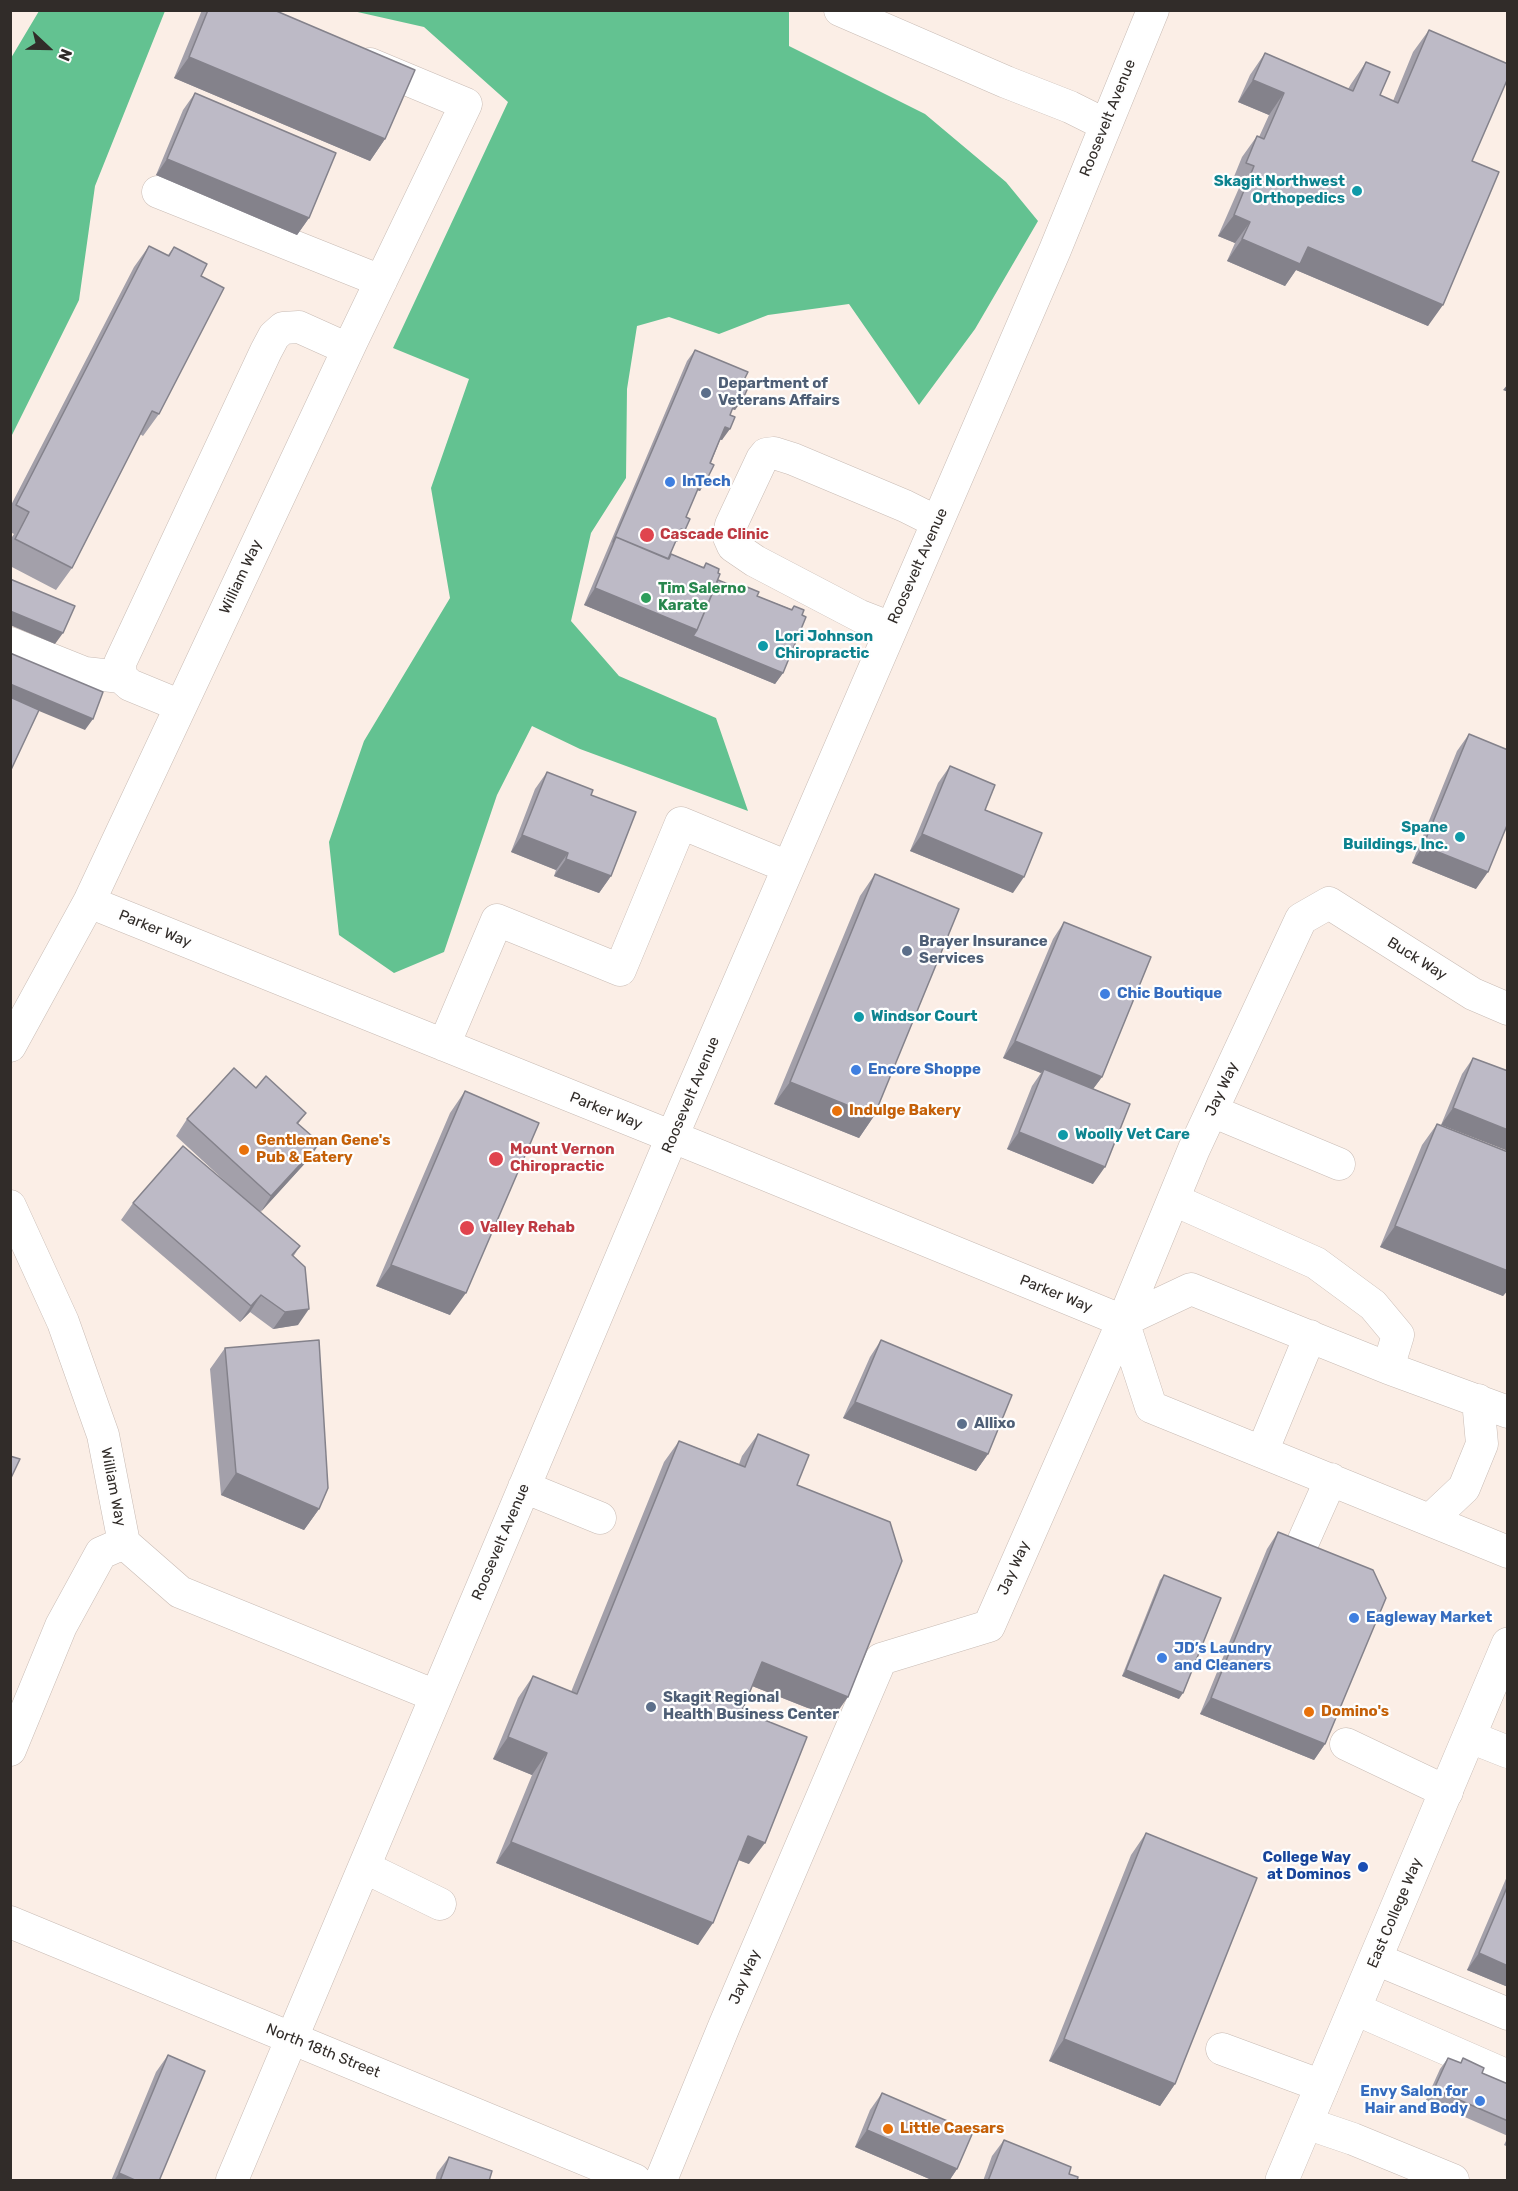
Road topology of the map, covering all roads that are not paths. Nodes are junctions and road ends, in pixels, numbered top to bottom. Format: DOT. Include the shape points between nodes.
graph roads {
  1 [pos="840,10"];
  2 [pos="1153,10"];
  3 [pos="339,51"];
  4 [pos="1106,125"];
  5 [pos="158,192"];
  6 [pos="381,281"];
  7 [pos="348,349"];
  8 [pos="937,522"];
  9 [pos="891,628"];
  10 [pos="10,643"];
  11 [pos="121,676"];
  12 [pos="181,706"];
  13 [pos="788,867"];
  14 [pos="89,902"];
  15 [pos="1329,903"];
  16 [pos="1508,1009"];
  17 [pos="444,1044"];
  18 [pos="10,1046"];
  19 [pos="1212,1111"];
  20 [pos="672,1137"];
  21 [pos="1339,1164"];
  22 [pos="1174,1200"];
  23 [pos="10,1206"];
  24 [pos="1123,1322"];
  25 [pos="1310,1336"];
  26 [pos="1388,1368"];
  27 [pos="1478,1400"];
  28 [pos="1508,1412"];
  29 [pos="1262,1452"];
  30 [pos="1331,1479"];
  31 [pos="524,1487"];
  32 [pos="600,1518"];
  33 [pos="1430,1520"];
  34 [pos="124,1543"];
  35 [pos="1299,1551"];
  36 [pos="1508,1552"];
  37 [pos="1508,1644"];
  38 [pos="436,1696"];
  39 [pos="1470,1737"];
  40 [pos="1346,1744"];
  41 [pos="10,1750"];
  42 [pos="1508,1752"];
  43 [pos="1446,1792"];
  44 [pos="364,1867"];
  45 [pos="440,1904"];
  46 [pos="10,1922"];
  47 [pos="1376,1959"];
  48 [pos="1355,2009"];
  49 [pos="1508,2014"];
  50 [pos="293,2039"];
  51 [pos="1222,2049"];
  52 [pos="1508,2076"];
  53 [pos="1322,2086"];
  54 [pos="1306,2123"];
  55 [pos="232,2181"];
  56 [pos="635,2181"];
  57 [pos="661,2181"];
  58 [pos="1282,2181"];
  59 [pos="1452,2181"];
  1 -- 4 [label="street"];
  2 -- 4 [label="street, Roosevelt Avenue"];
  3 -- 6 [label="street, William Way" via="466,104"];
  4 -- 8 [label="street, Roosevelt Avenue"];
  5 -- 6 [label="street"];
  6 -- 7 [label="street, William Way"];
  7 -- 11 [label="street" via="299,327 283,328 274,336 134,631 120,663"];
  7 -- 12 [label="street, William Way"];
  8 -- 9 [label="street, Roosevelt Avenue"];
  8 -- 9 [label="street" via="774,453 765,454 730,525 733,546 755,561"];
  9 -- 13 [label="street, Roosevelt Avenue"];
  10 -- 11 [label="street" via="85,673"];
  11 -- 12 [label="street" via="130,685"];
  12 -- 14 [label="street, William Way"];
  13 -- 17 [label="street" via="681,823 620,970 497,920"];
  13 -- 20 [label="street, Roosevelt Avenue"];
  14 -- 17 [label="street, Parker Way"];
  14 -- 18 [label="street, William Way"];
  15 -- 16 [label="street, Buck Way" via="1473,994"];
  15 -- 19 [label="street, Jay Way" via="1301,919"];
  17 -- 20 [label="street, Parker Way"];
  19 -- 21 [label="street"];
  19 -- 22 [label="street, Jay Way"];
  20 -- 24 [label="street, Parker Way"];
  20 -- 31 [label="street, Roosevelt Avenue"];
  22 -- 24 [label="street, Jay Way"];
  22 -- 26 [label="street" via="1316,1263 1372,1305 1398,1335"];
  23 -- 34 [label="street, William Way" via="63,1322 103,1435"];
  24 -- 25 [label="street" via="1191,1289"];
  24 -- 29 [label="street" via="1151,1407"];
  24 -- 57 [label="street, Jay Way" via="988,1626 881,1659"];
  25 -- 26 [label="street"];
  25 -- 29 [label="street"];
  26 -- 27 [label="street"];
  27 -- 28 [label="street"];
  27 -- 33 [label="street" via="1482,1444 1464,1488"];
  29 -- 30 [label="street"];
  30 -- 33 [label="street"];
  30 -- 35 [label="street"];
  31 -- 32 [label="street"];
  31 -- 38 [label="street, Roosevelt Avenue"];
  33 -- 36 [label="street"];
  34 -- 38 [label="street, William Way" via="180,1592"];
  34 -- 41 [label="street" via="101,1553 61,1626"];
  37 -- 39 [label="main road, East College Way"];
  38 -- 44 [label="street, Roosevelt Avenue"];
  39 -- 42 [label="street"];
  39 -- 43 [label="main road, East College Way"];
  40 -- 43 [label="street"];
  43 -- 47 [label="main road, East College Way"];
  44 -- 45 [label="street"];
  44 -- 50 [label="street, Roosevelt Avenue"];
  46 -- 50 [label="street, North 18th Street"];
  47 -- 48 [label="main road, East College Way"];
  47 -- 49 [label="street"];
  48 -- 52 [label="street"];
  48 -- 53 [label="main road, East College Way"];
  50 -- 55 [label="street, Roosevelt Avenue"];
  50 -- 56 [label="street, North 18th Street"];
  51 -- 53 [label="street"];
  53 -- 54 [label="main road, East College Way"];
  54 -- 58 [label="main road, East College Way"];
  54 -- 59 [label="street"];
}
